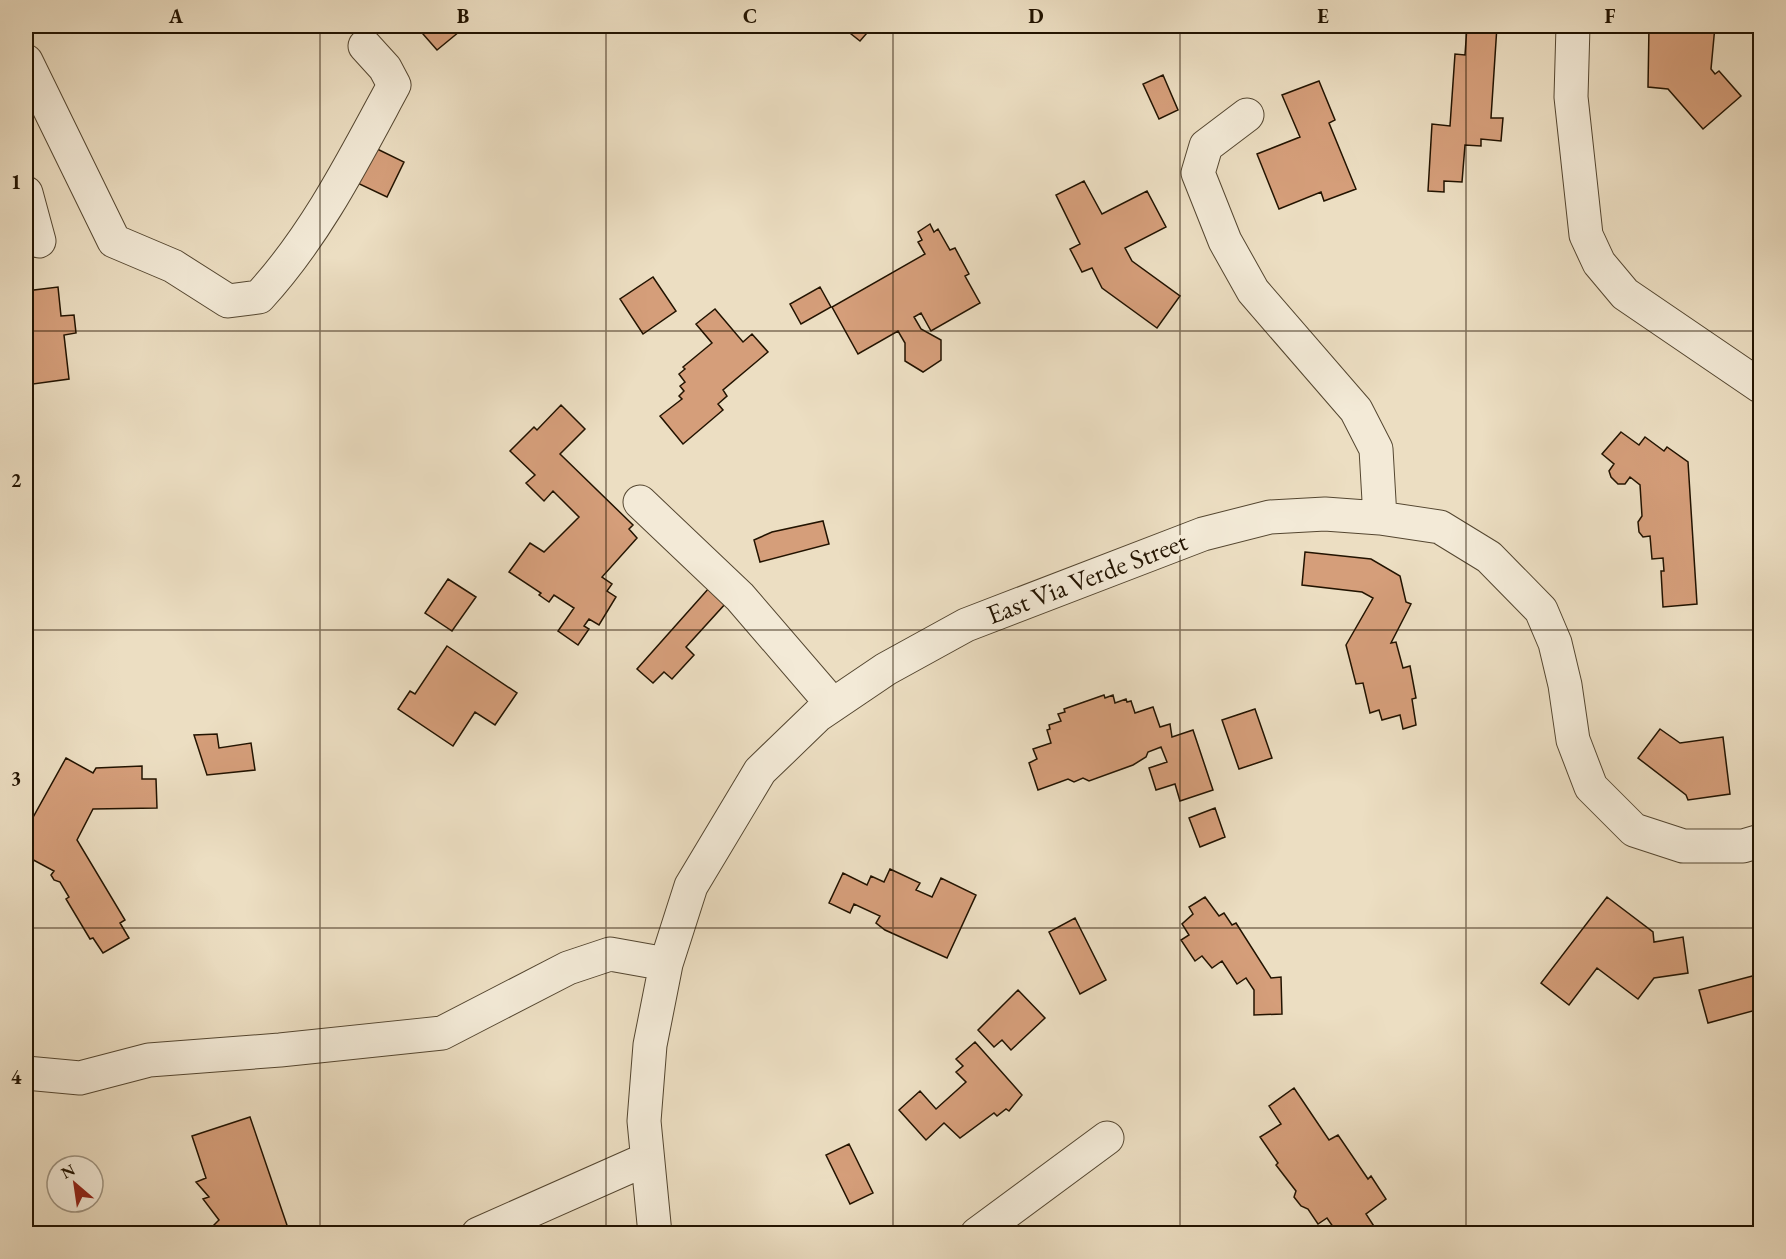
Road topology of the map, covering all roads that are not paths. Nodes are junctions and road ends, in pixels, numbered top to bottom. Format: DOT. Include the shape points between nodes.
graph roads {
  1 [pos="1573,26"];
  2 [pos="365,46"];
  3 [pos="26,60"];
  4 [pos="1247,115"];
  5 [pos="26,193"];
  6 [pos="39,241"];
  7 [pos="1761,386"];
  8 [pos="640,502"];
  9 [pos="1380,518"];
  10 [pos="833,705"];
  11 [pos="1761,841"];
  12 [pos="666,964"];
  13 [pos="26,1073"];
  14 [pos="1107,1138"];
  15 [pos="647,1159"];
  16 [pos="478,1233"];
  17 [pos="655,1233"];
  18 [pos="978,1233"];
  1 -- 7 [label="street" via="1571,97 1582,201 1586,236 1599,263 1625,294"];
  2 -- 3 [label="street" via="394,85 335,195 259,297 228,301 173,266 114,241"];
  4 -- 9 [label="street" via="1206,146 1198,173 1225,241 1253,291 1356,410 1376,449"];
  5 -- 6 [label="street"];
  8 -- 10 [label="street" via="740,597"];
  9 -- 10 [label="street, East Via Verde Street" via="1325,514 1270,517 1203,534 966,625 886,669"];
  9 -- 11 [label="street, East Via Verde Street" via="1440,527 1489,557 1541,610 1555,643 1573,740 1591,787 1634,830 1683,846 1743,846"];
  10 -- 12 [label="street, East Via Verde Street" via="760,771 691,886"];
  12 -- 13 [label="street" via="610,954 568,968 442,1033 149,1060 80,1078"];
  12 -- 15 [label="street, East Via Verde Street" via="650,1046 644,1121"];
  14 -- 18 [label="street"];
  15 -- 16 [label="street"];
  15 -- 17 [label="street, East Via Verde Street"];
}
